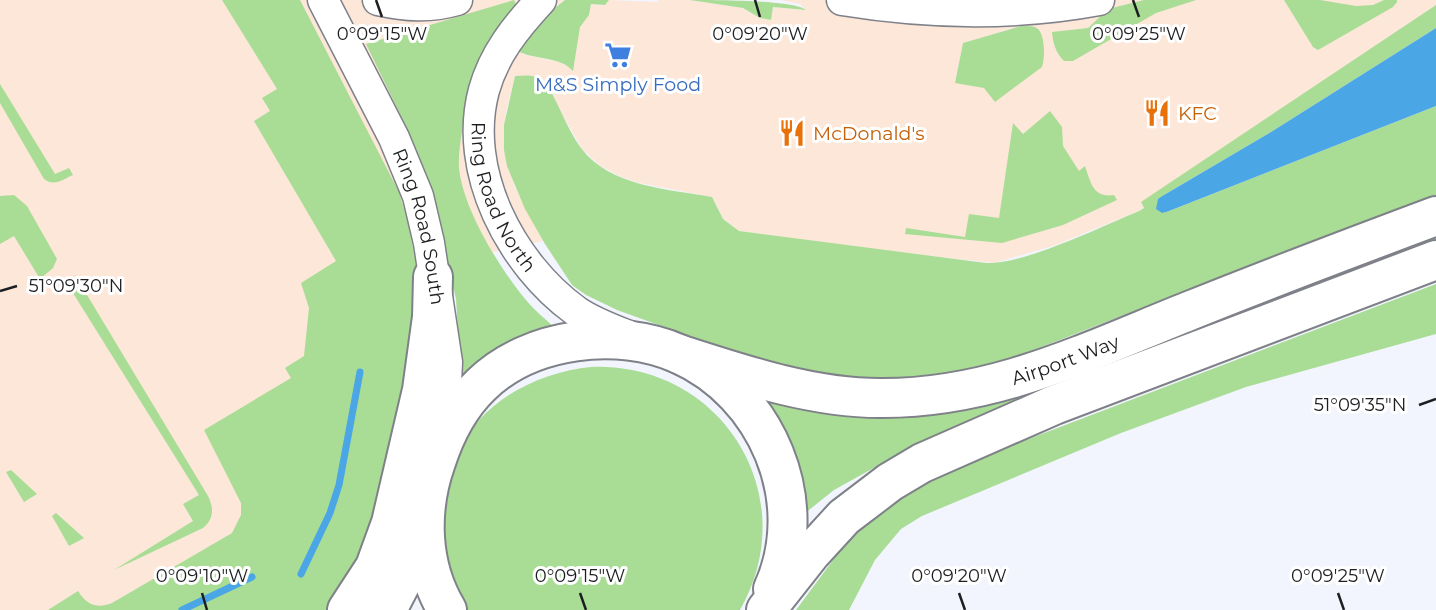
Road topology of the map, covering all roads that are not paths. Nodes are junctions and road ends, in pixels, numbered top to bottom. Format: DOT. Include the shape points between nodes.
graph roads {
  1 [pos="323,0"];
  2 [pos="377,0"];
  3 [pos="457,0"];
  4 [pos="541,0"];
  5 [pos="842,0"];
  6 [pos="1099,0"];
  7 [pos="1436,216"];
  8 [pos="1436,260"];
  9 [pos="433,277"];
  10 [pos="665,349"];
  11 [pos="428,488"];
  12 [pos="347,610"];
  13 [pos="387,610"];
  14 [pos="447,610"];
  15 [pos="764,610"];
  1 -- 9 [label="street, Ring Road South" via="407,167 423,215"];
  2 -- 3 [label="street" via="413,7"];
  4 -- 10 [label="street, Ring Road North" via="501,50 482,98 479,135 490,191 511,239 530,267 567,303 589,318"];
  5 -- 6 [label="street" via="984,13"];
  7 -- 10 [label="highway, Airport Way" via="1045,369 971,391 900,398 844,396 772,382"];
  8 -- 15 [label="highway, Airport Way" via="1054,405 922,463 844,517"];
  9 -- 11 [label="street, Ring Road South" via="447,368"];
  9 -- 12 [label="highway" via="422,390 398,498 375,568"];
  10 -- 11 [label="highway, Airport Way" via="610,338 576,341 503,367 479,386 461,409"];
  10 -- 15 [label="highway" via="719,379 747,407 783,475 789,513 787,546"];
  11 -- 13 [label="highway, Airport Way" via="406,569"];
  11 -- 14 [label="highway" via="428,565"];
}
